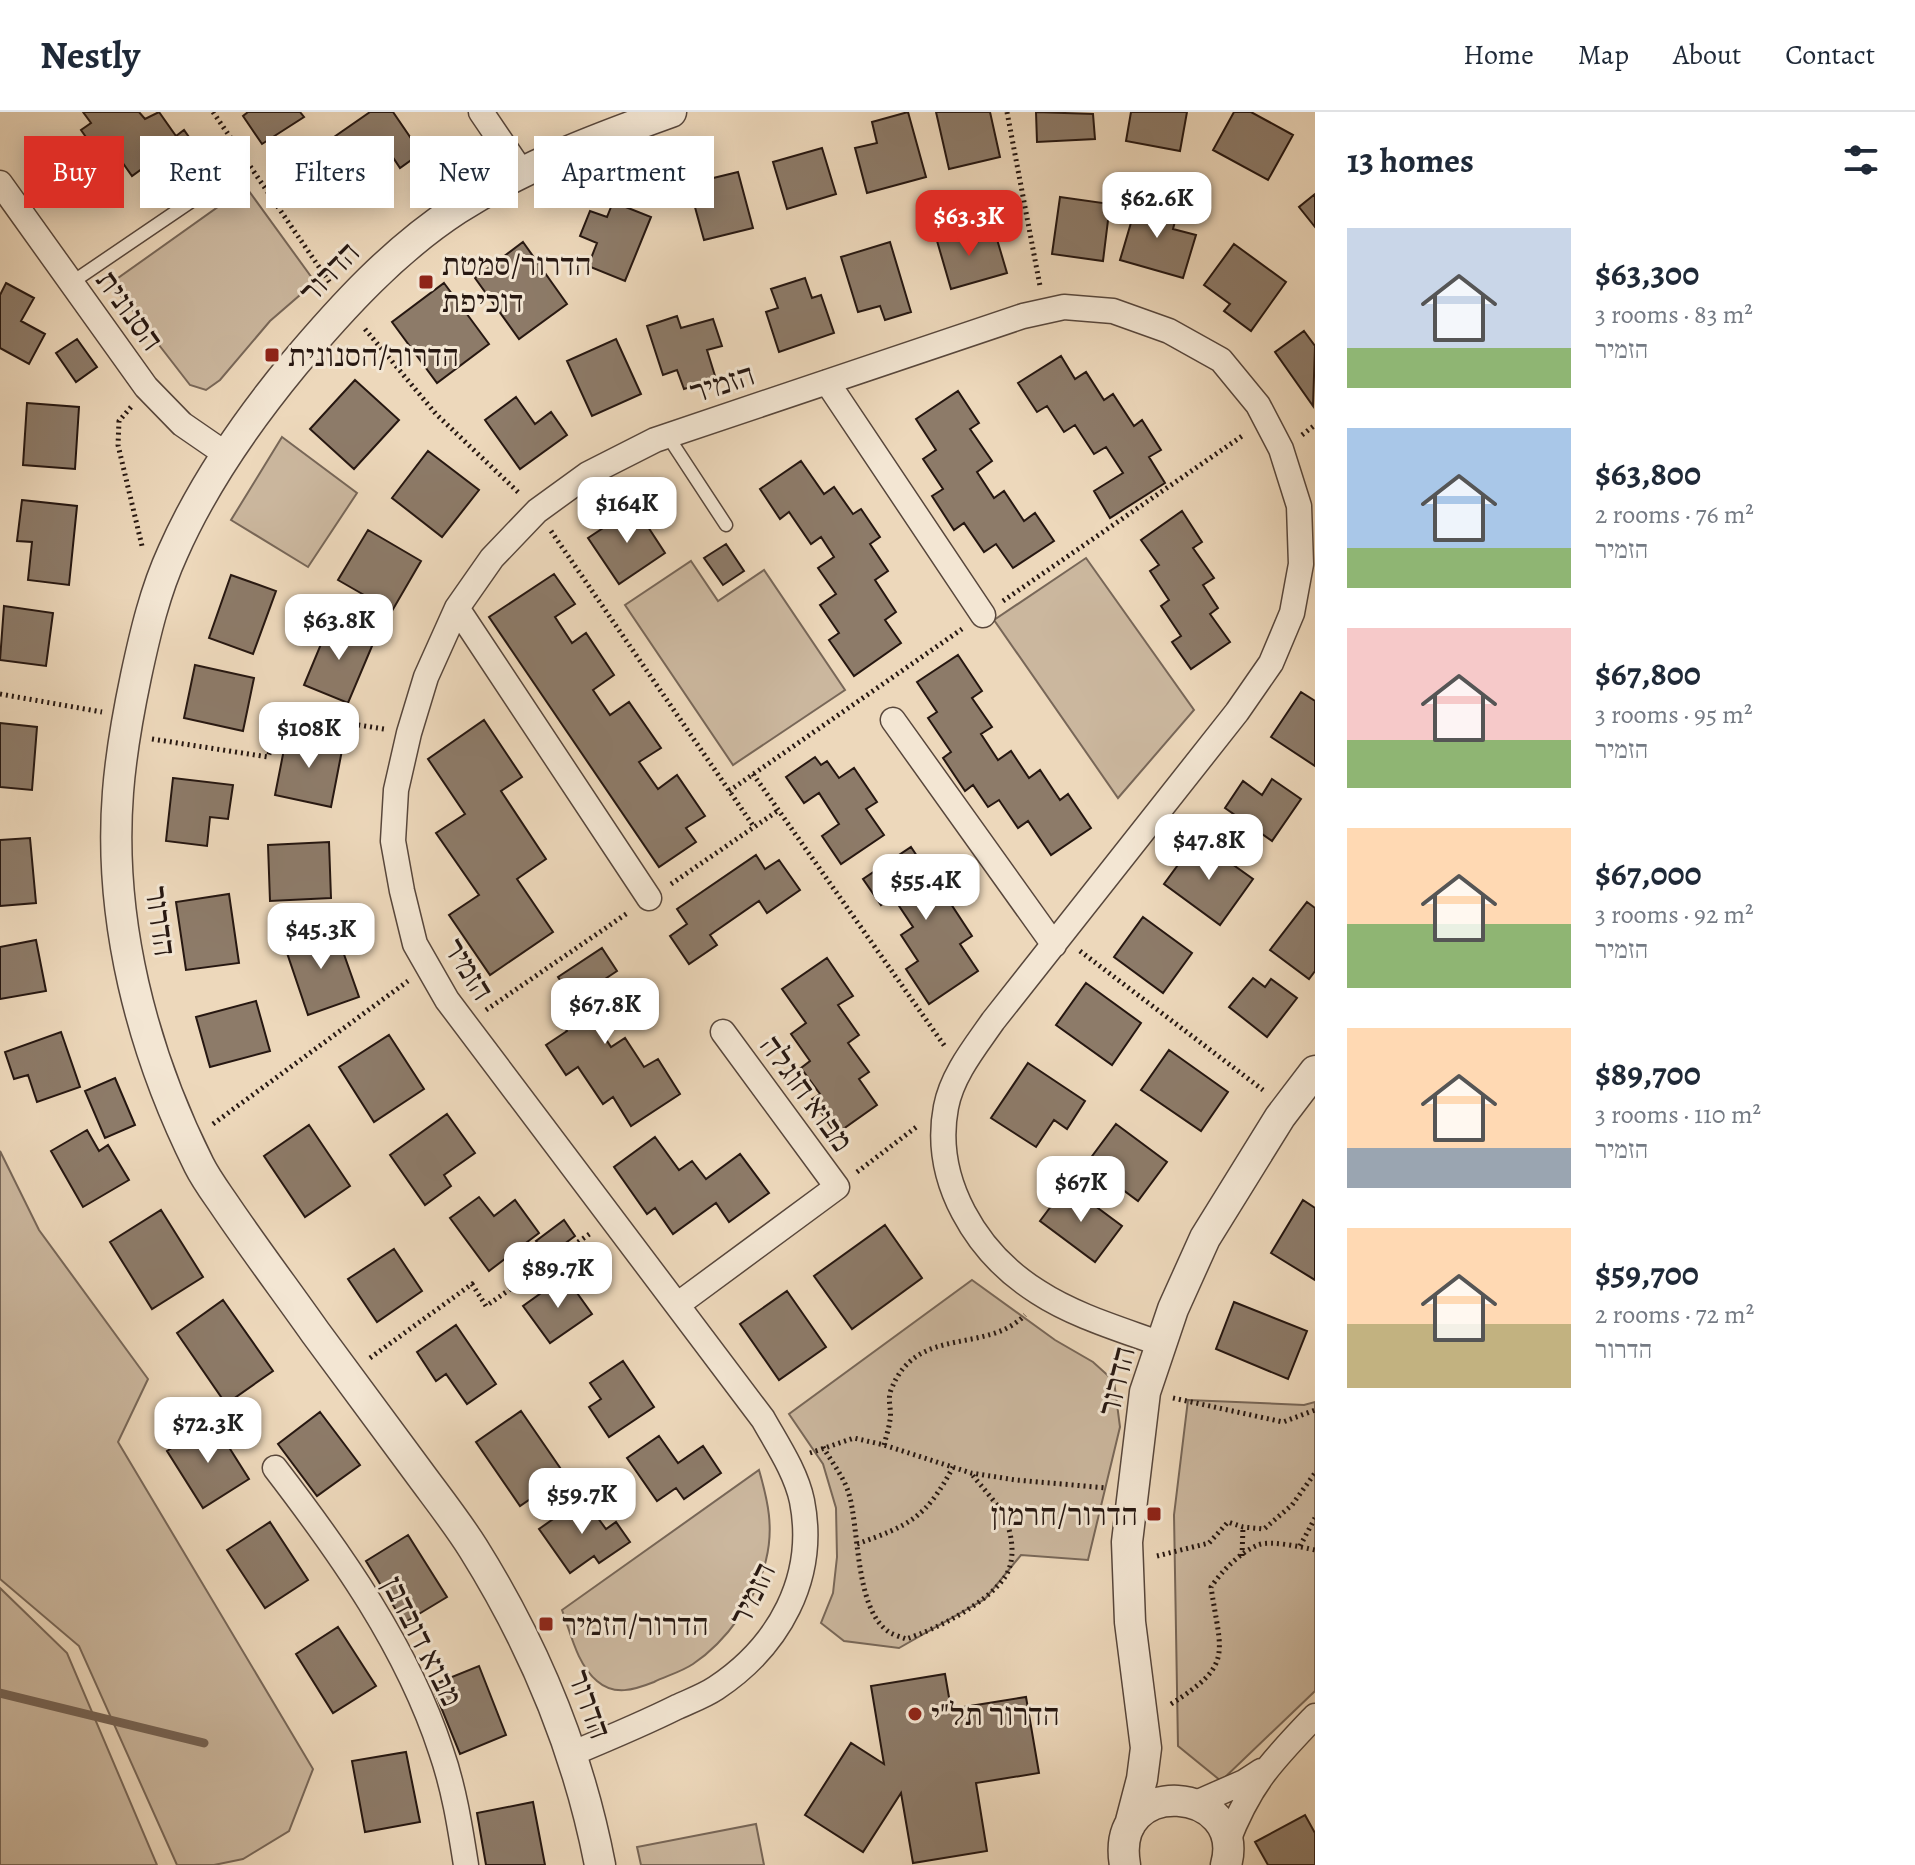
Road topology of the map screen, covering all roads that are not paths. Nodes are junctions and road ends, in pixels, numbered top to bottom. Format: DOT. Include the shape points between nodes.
graph roads {
  1 [pos="481,112"];
  2 [pos="671,112"];
  3 [pos="521,171"];
  4 [pos="0,183"];
  5 [pos="181,208"];
  6 [pos="71,283"];
  7 [pos="827,382"];
  8 [pos="667,435"];
  9 [pos="227,455"];
  10 [pos="726,525"];
  11 [pos="457,608"];
  12 [pos="983,615"];
  13 [pos="893,720"];
  14 [pos="649,898"];
  15 [pos="1057,940"];
  16 [pos="723,1032"];
  17 [pos="1315,1071"];
  18 [pos="677,1305"];
  19 [pos="1161,1344"];
  20 [pos="275,1468"];
  21 [pos="1315,1716"];
  22 [pos="1144,1735"];
  23 [pos="571,1754"];
  24 [pos="1266,1768"];
  25 [pos="1189,1802"];
  26 [pos="1130,1825"];
  27 [pos="1227,1859"];
  28 [pos="1123,1862"];
  29 [pos="466,1865"];
  30 [pos="600,1865"];
  1 -- 3 [label="street"];
  2 -- 3 [label="street, הדרור"];
  3 -- 9 [label="street, הדרור" via="453,211 389,261 254,412"];
  4 -- 6 [label="street, הסנונית"];
  5 -- 6 [label="lane"];
  6 -- 9 [label="street, הסנונית" via="146,387 182,424"];
  7 -- 8 [label="street, הזמיר"];
  7 -- 12 [label="street"];
  7 -- 15 [label="street, הזמיר" via="1023,316 1064,307 1113,311 1169,331 1221,360 1258,405 1281,449 1299,506 1301,564 1292,613 1271,663"];
  8 -- 10 [label="lane"];
  8 -- 11 [label="street, הזמיר" via="588,474 537,511 492,558"];
  9 -- 23 [label="street, הדרור" via="171,555 146,632 127,726 118,794 118,869 125,942 142,1020 201,1171 471,1544 548,1688"];
  11 -- 14 [label="street"];
  11 -- 18 [label="street, הזמיר" via="426,677 396,790 393,841 415,944 447,1000"];
  13 -- 15 [label="street"];
  15 -- 19 [label="street, הזמיר" via="993,1021 961,1069 946,1104 942,1144 953,1192 1003,1266 1038,1293"];
  16 -- 18 [label="street, מבוא חוגלה" via="837,1187"];
  17 -- 19 [label="street, הדרור" via="1205,1238"];
  18 -- 23 [label="street, הזמיר" via="763,1419 787,1463 802,1499 806,1545 798,1586 780,1625 750,1663 713,1690"];
  19 -- 22 [label="street, הדרור" via="1145,1392 1128,1563"];
  20 -- 29 [label="street, מבוא דובדבן" via="337,1549 411,1676 441,1751"];
  21 -- 24 [label="street"];
  22 -- 25 [label="street, הדרור" via="1164,1779"];
  22 -- 26 [label="street, הדרור" via="1142,1779"];
  23 -- 30 [label="street, הדרור"];
  24 -- 25 [label="street"];
  24 -- 27 [label="street" via="1245,1799"];
  25 -- 26 [label="street" via="1155,1803"];
  25 -- 27 [label="street, הדרור" via="1208,1810 1220,1824"];
  26 -- 28 [label="street, הדרור"];
}
